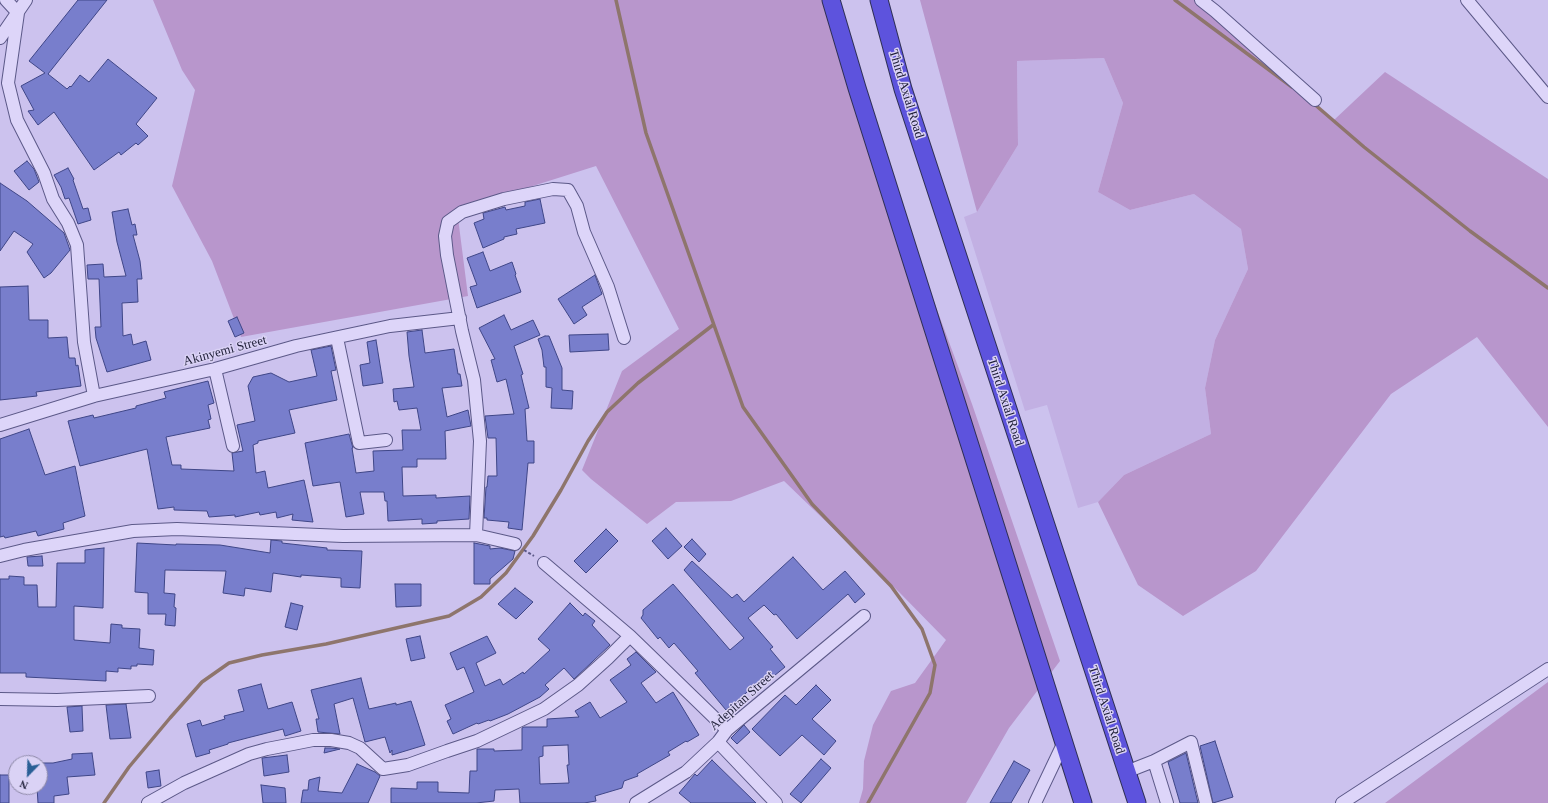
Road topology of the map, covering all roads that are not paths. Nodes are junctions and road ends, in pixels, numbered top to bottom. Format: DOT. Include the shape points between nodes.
graph roads {
  1 [pos="6,0"];
  2 [pos="26,0"];
  3 [pos="830,0"];
  4 [pos="879,0"];
  5 [pos="1201,0"];
  6 [pos="1467,0"];
  7 [pos="18,13"];
  8 [pos="0,38"];
  9 [pos="1548,97"];
  10 [pos="1315,100"];
  11 [pos="460,318"];
  12 [pos="337,338"];
  13 [pos="624,338"];
  14 [pos="215,369"];
  15 [pos="94,396"];
  16 [pos="0,425"];
  17 [pos="386,440"];
  18 [pos="233,446"];
  19 [pos="476,535"];
  20 [pos="518,546"];
  21 [pos="0,556"];
  22 [pos="540,560"];
  23 [pos="864,616"];
  24 [pos="630,636"];
  25 [pos="1548,669"];
  26 [pos="150,696"];
  27 [pos="0,699"];
  28 [pos="727,730"];
  29 [pos="718,742"];
  30 [pos="1064,742"];
  31 [pos="1154,761"];
  32 [pos="1126,772"];
  33 [pos="148,803"];
  34 [pos="636,803"];
  35 [pos="776,803"];
  36 [pos="1035,803"];
  37 [pos="1083,803"];
  38 [pos="1137,803"];
  39 [pos="1167,803"];
  40 [pos="1206,803"];
  41 [pos="1342,803"];
  1 -- 7 [label="street"];
  2 -- 7 [label="street"];
  3 -- 30 [label="highway"];
  4 -- 32 [label="highway, Third Axial Road" via="903,89"];
  5 -- 10 [label="street"];
  6 -- 9 [label="street"];
  7 -- 8 [label="street"];
  7 -- 15 [label="street" via="8,83 17,120 77,245 84,342"];
  11 -- 12 [label="street, Akinyemi Street" via="390,326"];
  11 -- 13 [label="street" via="447,255 445,236 448,222 462,212 553,188 568,190 577,206 584,232 608,287"];
  11 -- 19 [label="street" via="474,380 480,441"];
  12 -- 14 [label="street, Akinyemi Street" via="296,346"];
  12 -- 17 [label="street" via="359,443"];
  14 -- 15 [label="street, Akinyemi Street"];
  14 -- 18 [label="street"];
  15 -- 16 [label="street, Akinyemi Street"];
  19 -- 20 [label="street"];
  19 -- 21 [label="street" via="343,536 176,529 133,531"];
  22 -- 24 [label="street"];
  23 -- 28 [label="street, Adepitan Street"];
  24 -- 28 [label="street"];
  24 -- 33 [label="street" via="578,685 544,709 477,741 440,754 408,765 383,769 360,748 349,743 331,740 267,748 184,783"];
  25 -- 41 [label="street"];
  26 -- 27 [label="street" via="57,700"];
  28 -- 29 [label="street, Adepitan Street"];
  29 -- 34 [label="street, Adepitan Street" via="686,772"];
  29 -- 35 [label="street"];
  30 -- 36 [label="street"];
  30 -- 37 [label="highway"];
  31 -- 32 [label="street"];
  31 -- 39 [label="street"];
  31 -- 40 [label="street" via="1191,742"];
  32 -- 38 [label="highway, Third Axial Road"];
}
